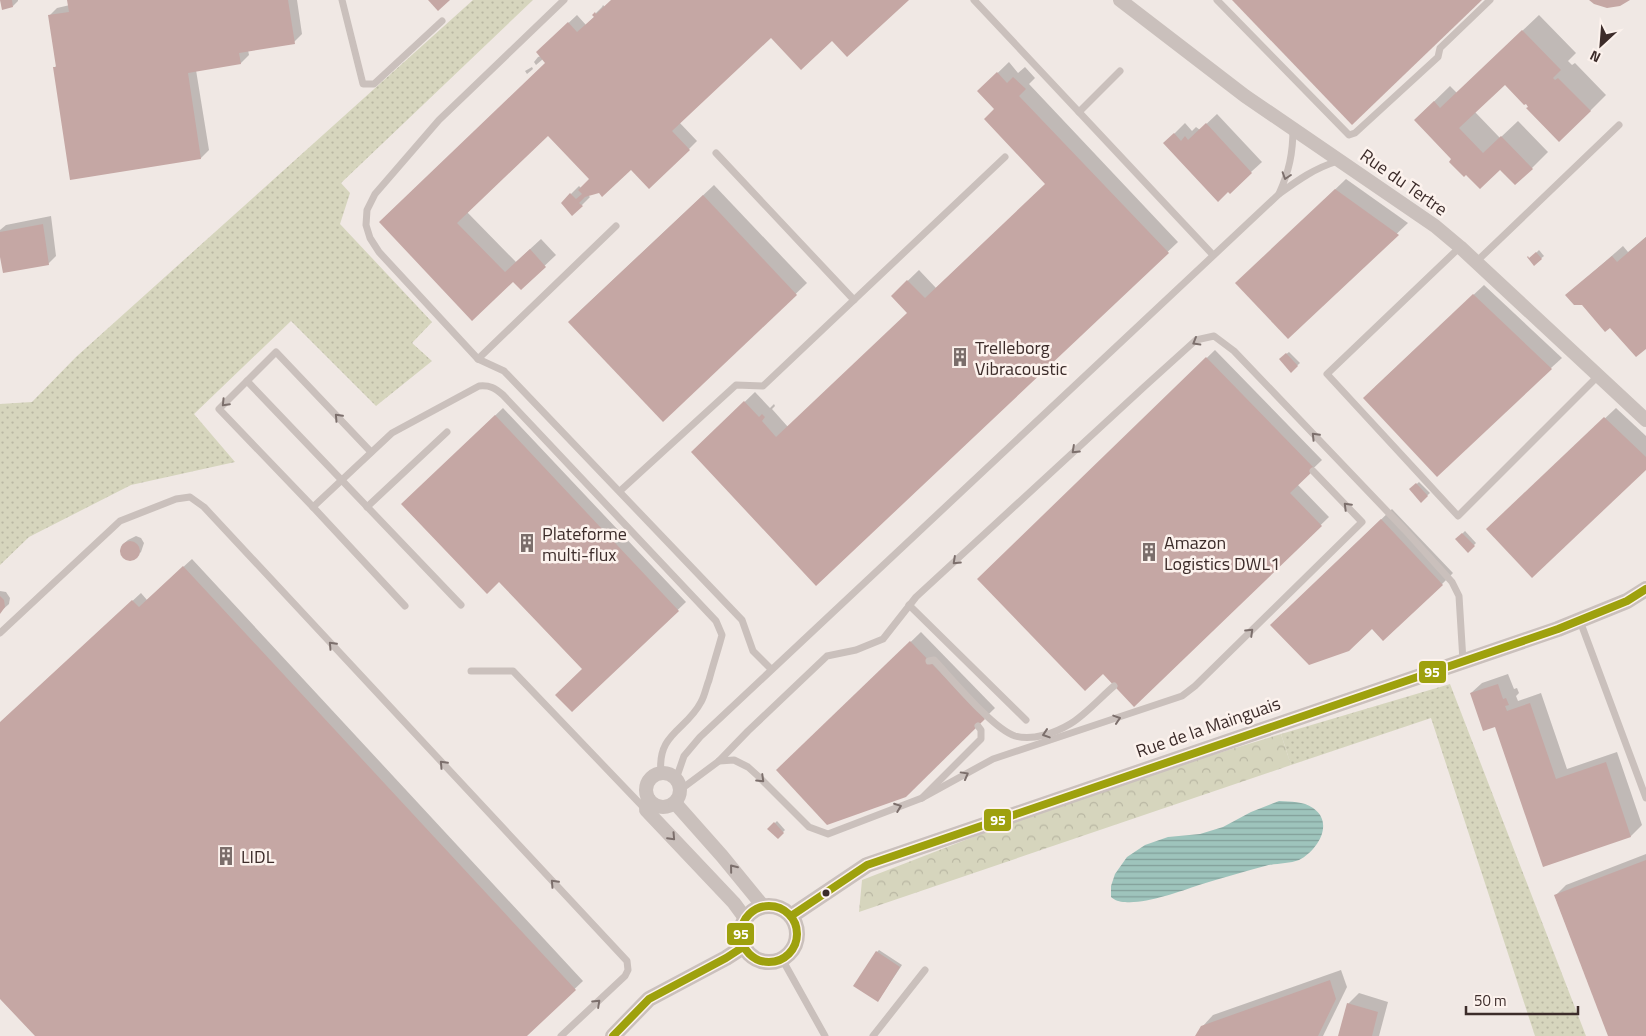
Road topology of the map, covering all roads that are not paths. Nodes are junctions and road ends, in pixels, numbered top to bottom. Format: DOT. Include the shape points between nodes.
graph roads {
  1 [pos="342,0"];
  2 [pos="564,0"];
  3 [pos="974,0"];
  4 [pos="1120,0"];
  5 [pos="1217,0"];
  6 [pos="1490,0"];
  7 [pos="442,21"];
  8 [pos="1120,71"];
  9 [pos="1079,112"];
  10 [pos="1620,125"];
  11 [pos="1293,128"];
  12 [pos="716,152"];
  13 [pos="1005,157"];
  14 [pos="1340,160"];
  15 [pos="1279,194"];
  16 [pos="616,226"];
  17 [pos="1460,247"];
  18 [pos="1213,255"];
  19 [pos="1476,262"];
  20 [pos="854,300"];
  21 [pos="478,359"];
  22 [pos="1598,376"];
  23 [pos="247,381"];
  24 [pos="1646,420"];
  25 [pos="447,432"];
  26 [pos="371,452"];
  27 [pos="1313,471"];
  28 [pos="342,480"];
  29 [pos="620,491"];
  30 [pos="313,507"];
  31 [pos="368,507"];
  32 [pos="1646,589"];
  33 [pos="461,605"];
  34 [pos="909,605"];
  35 [pos="405,606"];
  36 [pos="1580,620"];
  37 [pos="0,633"];
  38 [pos="929,661"];
  39 [pos="1463,662"];
  40 [pos="771,669"];
  41 [pos="471,671"];
  42 [pos="1114,686"];
  43 [pos="1026,720"];
  44 [pos="978,726"];
  45 [pos="719,761"];
  46 [pos="661,774"];
  47 [pos="678,784"];
  48 [pos="922,798"];
  49 [pos="1646,798"];
  50 [pos="675,803"];
  51 [pos="647,804"];
  52 [pos="763,906"];
  53 [pos="791,916"];
  54 [pos="745,918"];
  55 [pos="744,946"];
  56 [pos="782,959"];
  57 [pos="925,970"];
  58 [pos="561,1036"];
  59 [pos="613,1036"];
  60 [pos="825,1036"];
  61 [pos="874,1036"];
  1 -- 7 [label="lane" via="363,84 374,84"];
  2 -- 21 [label="lane" via="439,120 375,194 367,210 366,225 378,252"];
  3 -- 9 [label="lane"];
  4 -- 11 [label="street, Rue du Tertre" via="1209,70"];
  5 -- 6 [label="lane" via="1349,134 1355,133 1438,57 1440,48"];
  8 -- 9 [label="lane"];
  9 -- 18 [label="lane"];
  10 -- 19 [label="lane"];
  11 -- 14 [label="street, Rue du Tertre"];
  11 -- 15 [label="lane, one-way" via="1293,151"];
  12 -- 20 [label="lane"];
  13 -- 20 [label="lane"];
  14 -- 15 [label="lane" via="1302,177"];
  14 -- 17 [label="street, Rue du Tertre"];
  15 -- 18 [label="lane"];
  16 -- 21 [label="lane"];
  17 -- 19 [label="street, Rue du Tertre"];
  17 -- 22 [label="lane" via="1327,374 1458,516"];
  18 -- 40 [label="lane"];
  19 -- 22 [label="street, Rue du Tertre"];
  20 -- 29 [label="lane" via="763,386 736,385"];
  21 -- 29 [label="lane" via="504,371"];
  22 -- 24 [label="street, Rue du Tertre"];
  26 -- 23 [label="lane, one-way" via="276,352"];
  23 -- 28 [label="lane"];
  23 -- 30 [label="lane, one-way" via="219,409"];
  25 -- 31 [label="lane"];
  26 -- 28 [label="lane"];
  26 -- 46 [label="lane" via="392,432 479,386 489,385 510,402 716,620 722,635 701,702 674,732 663,750"];
  48 -- 27 [label="lane, one-way" via="993,759 1174,699 1195,686 1362,522"];
  28 -- 30 [label="lane"];
  28 -- 31 [label="lane"];
  29 -- 40 [label="lane" via="742,620 753,651"];
  30 -- 35 [label="lane"];
  31 -- 33 [label="lane"];
  32 -- 36 [label="street, Rue de la Mainguais" via="1627,601"];
  39 -- 34 [label="lane, one-way" via="1459,596 1452,582 1234,351 1214,336 1196,340"];
  34 -- 43 [label="lane"];
  34 -- 45 [label="lane" via="883,639 856,650 827,656"];
  36 -- 39 [label="street, Rue de la Mainguais"];
  36 -- 49 [label="lane"];
  58 -- 37 [label="lane, one-way" via="625,976 627,961 204,507 190,497 176,499 120,521"];
  42 -- 38 [label="lane, one-way" via="1071,724 1028,738 1015,736 990,720 934,660"];
  39 -- 53 [label="street, Rue de la Mainguais" via="866,865"];
  40 -- 47 [label="lane" via="691,746 684,756"];
  41 -- 51 [label="lane" via="513,671"];
  44 -- 48 [label="lane" via="981,739"];
  45 -- 47 [label="lane"];
  45 -- 48 [label="lane, one-way" via="734,760 748,767 809,827 828,834"];
  46 -- 47 [label="street" via="672,776"];
  46 -- 51 [label="street" via="648,782"];
  47 -- 50 [label="street" via="680,795"];
  50 -- 51 [label="street" via="662,807"];
  52 -- 50 [label="street, one-way"];
  51 -- 54 [label="street, one-way"];
  52 -- 53 [label="street" via="777,907"];
  52 -- 54 [label="street"];
  53 -- 56 [label="street" via="797,940 794,948"];
  54 -- 55 [label="street" via="741,927"];
  55 -- 56 [label="street" via="749,954 764,962"];
  55 -- 59 [label="street" via="649,999"];
  56 -- 60 [label="lane"];
  57 -- 61 [label="lane"];
}
